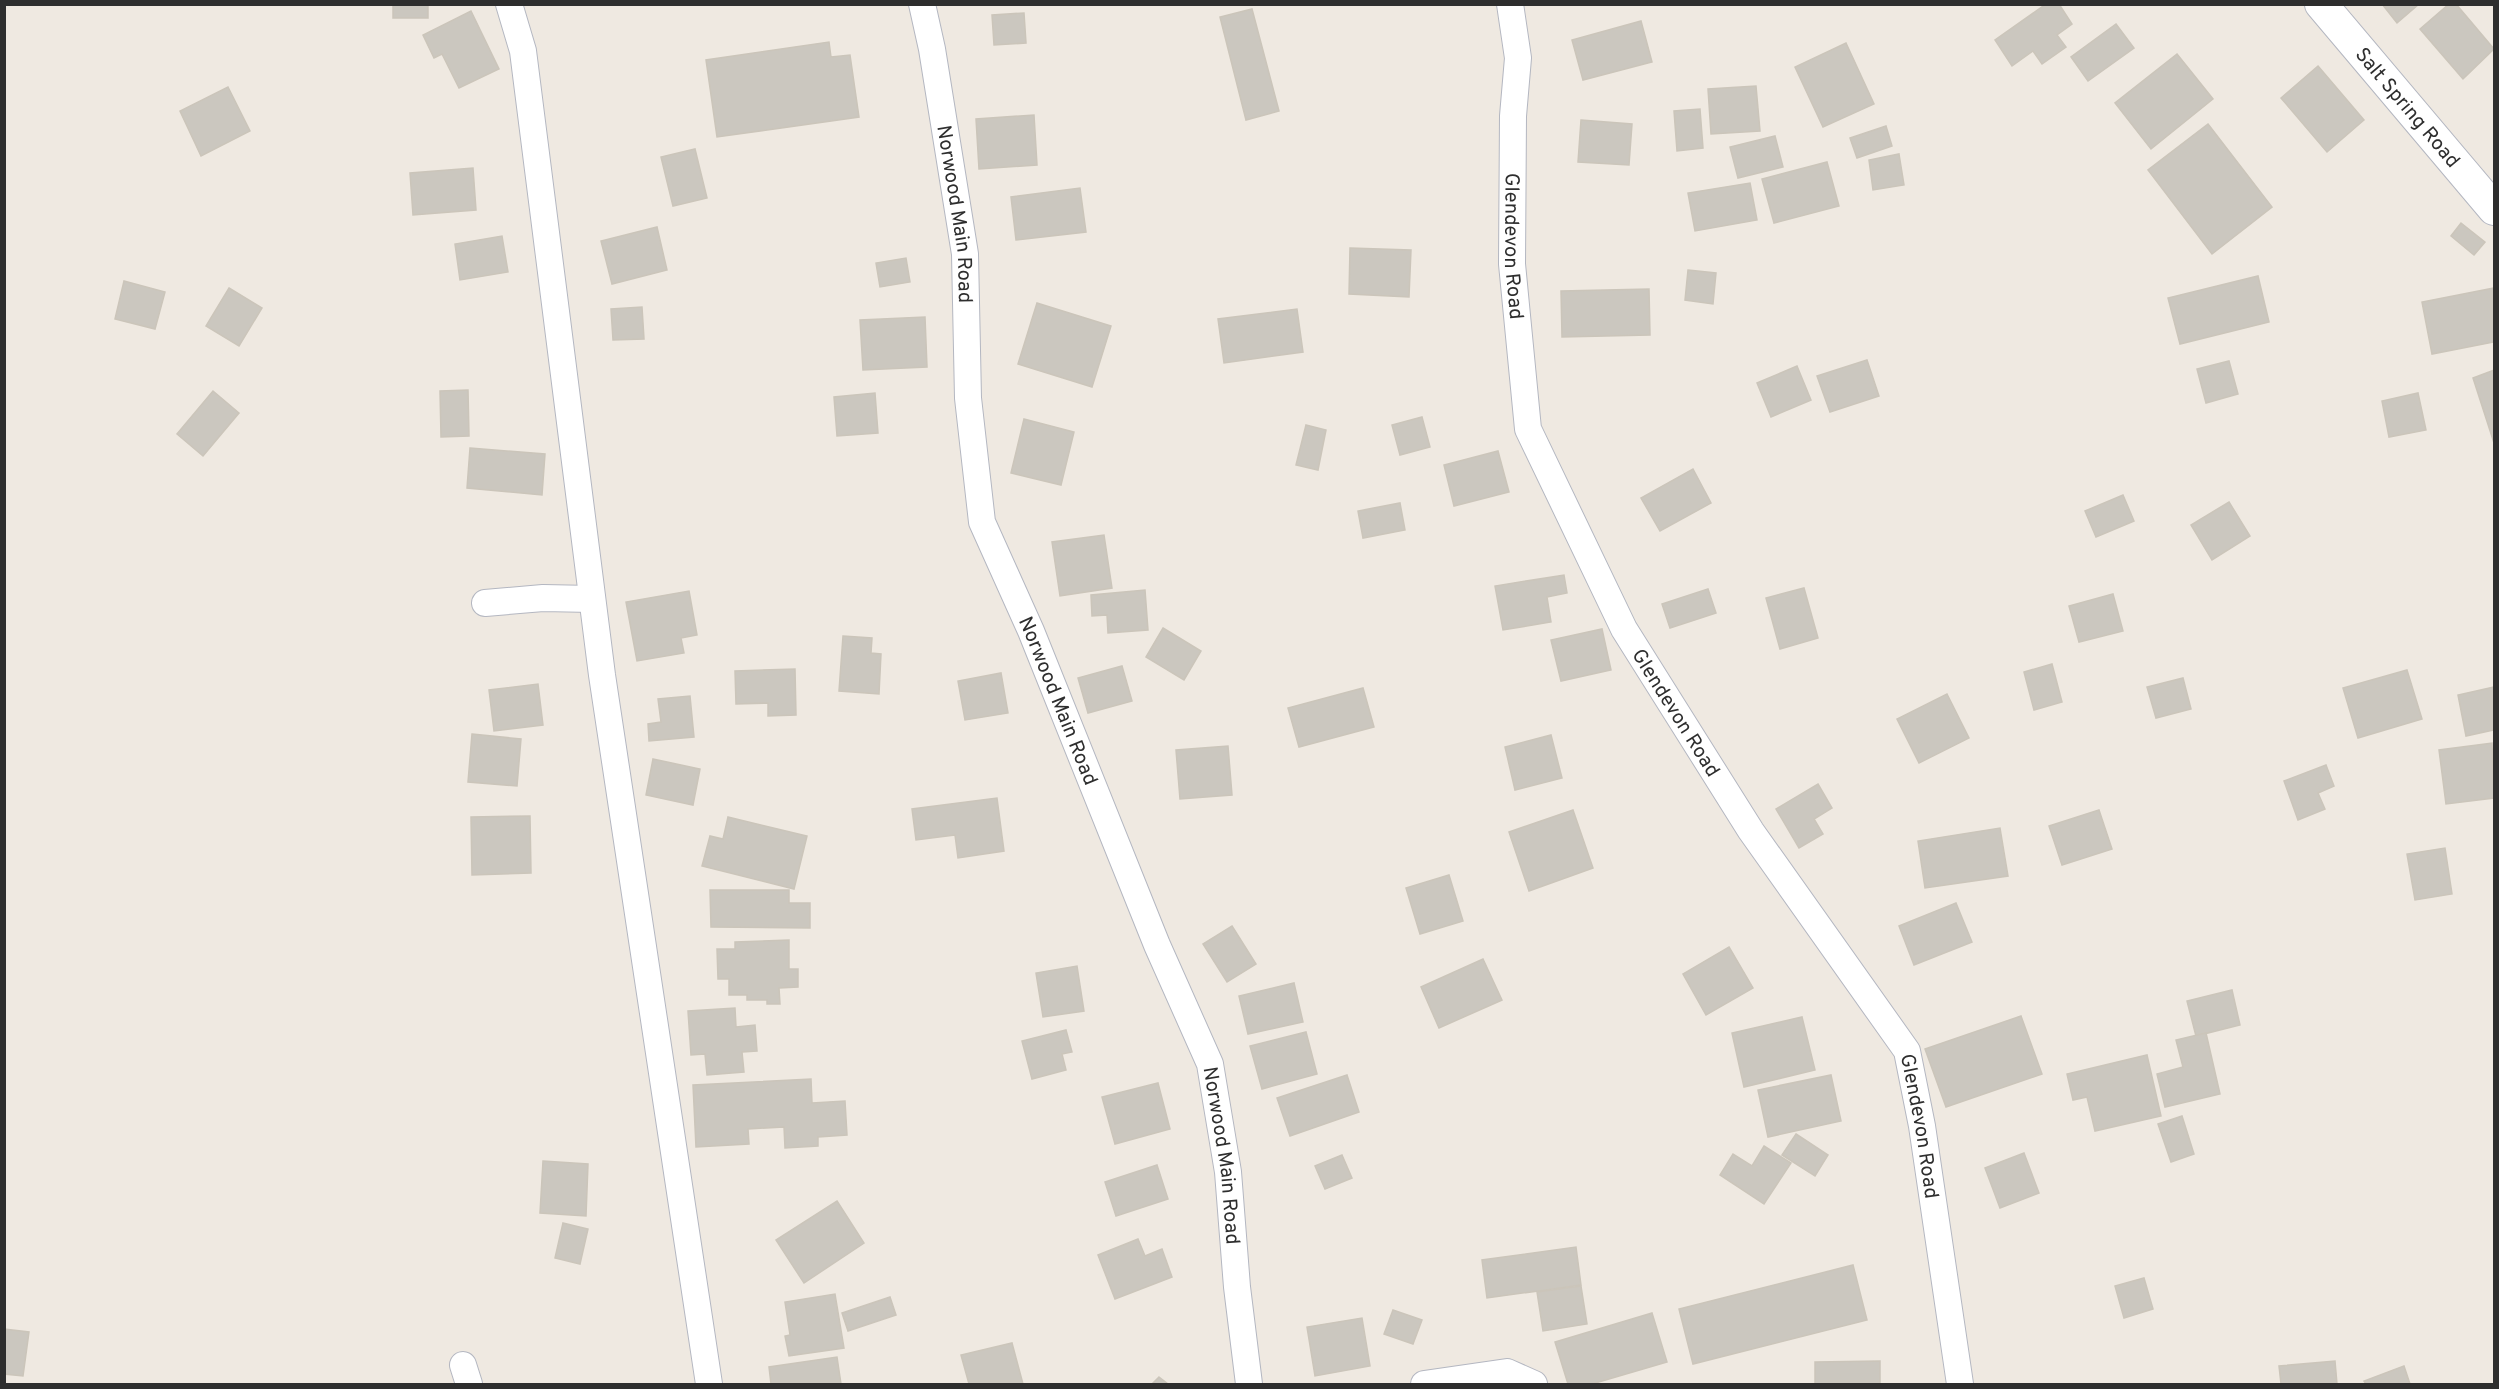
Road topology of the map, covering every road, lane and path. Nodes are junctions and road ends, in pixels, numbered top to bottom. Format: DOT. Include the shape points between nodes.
graph roads {
  1 [pos="509,4"];
  2 [pos="922,4"];
  3 [pos="1510,4"];
  4 [pos="2321,4"];
  5 [pos="2494,209"];
  6 [pos="592,599"];
  7 [pos="485,603"];
  8 [pos="709,1384"];
  9 [pos="1250,1384"];
  10 [pos="1424,1384"];
  11 [pos="1534,1384"];
  12 [pos="1960,1384"];
  1 -- 6 [label="street" via="523,51"];
  2 -- 9 [label="street, Norwood Main Road" via="965,254 968,398 982,522 1210,1064 1228,1172"];
  3 -- 12 [label="street, Glendevon Road" via="1518,58 1513,116 1512,264 1528,429 1624,629 1751,831 1907,1051 1922,1126"];
  4 -- 5 [label="street, Salt Spring Road"];
  6 -- 7 [label="street"];
  6 -- 8 [label="street"];
  10 -- 11 [label="street" via="1507,1372"];
}
